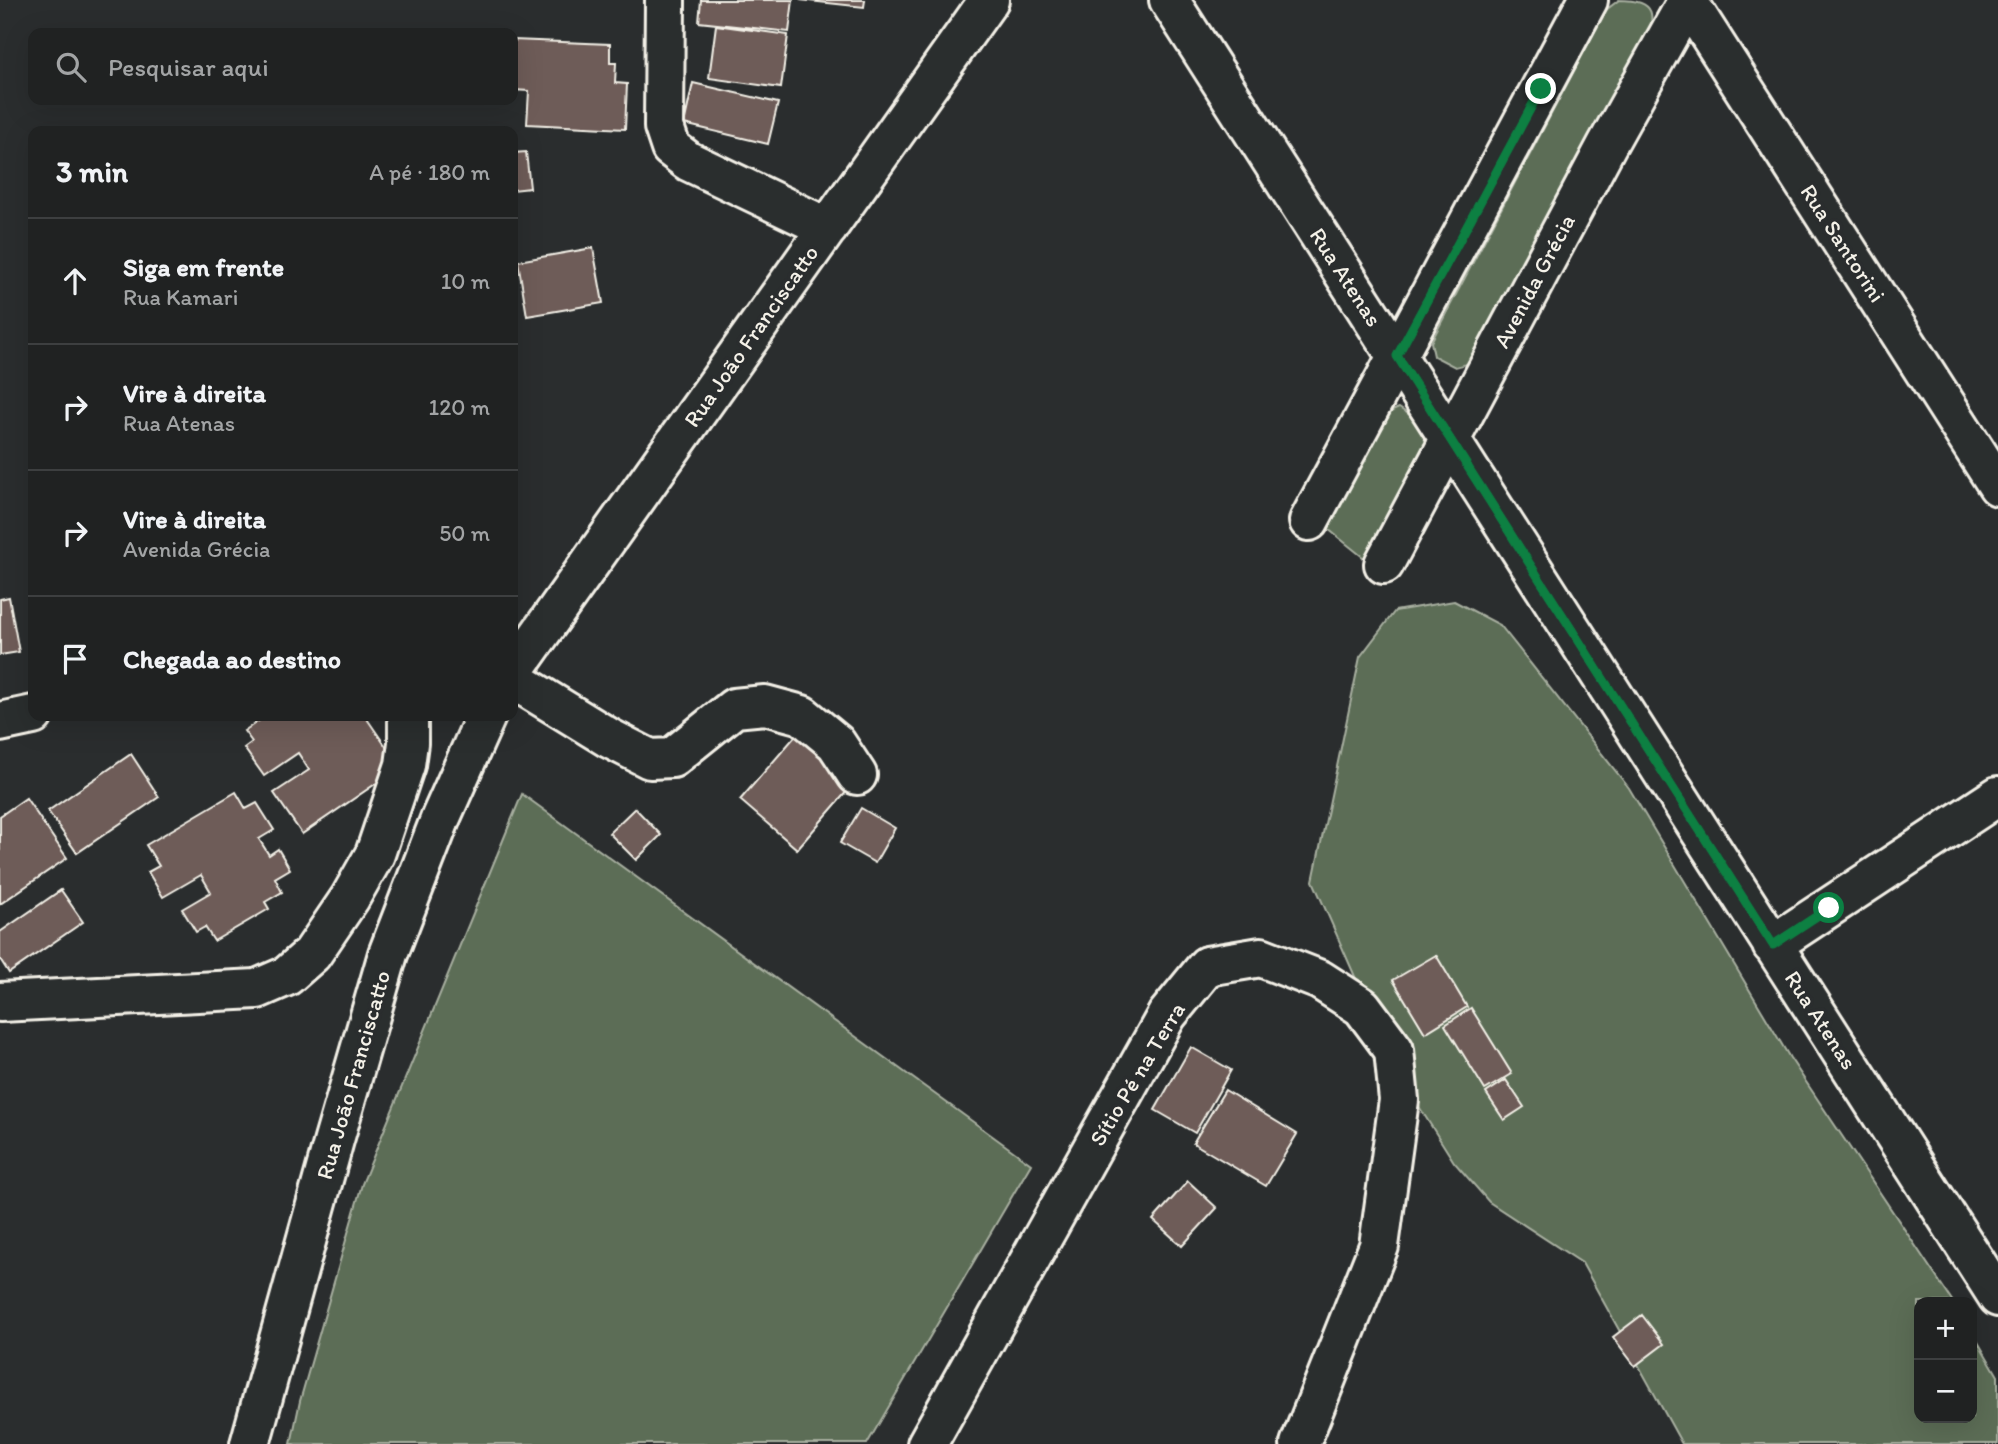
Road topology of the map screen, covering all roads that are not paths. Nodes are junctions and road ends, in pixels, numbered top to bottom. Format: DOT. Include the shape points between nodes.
graph roads {
  1 [pos="665,0"];
  2 [pos="989,0"];
  3 [pos="1169,0"];
  4 [pos="1588,0"];
  5 [pos="1688,0"];
  6 [pos="828,228"];
  7 [pos="1397,356"];
  8 [pos="1450,439"];
  9 [pos="1998,486"];
  10 [pos="1309,521"];
  11 [pos="1384,564"];
  12 [pos="518,665"];
  13 [pos="518,681"];
  14 [pos="28,716"];
  15 [pos="408,721"];
  16 [pos="484,721"];
  17 [pos="0,722"];
  18 [pos="857,775"];
  19 [pos="1998,796"];
  20 [pos="1773,945"];
  21 [pos="0,1002"];
  22 [pos="1998,1297"];
  23 [pos="250,1444"];
  24 [pos="927,1444"];
  25 [pos="1300,1444"];
  1 -- 6 [label="street" via="664,127 671,148 688,161"];
  2 -- 6 [label="street, Rua João Franciscatto"];
  3 -- 7 [label="street, Rua Atenas"];
  4 -- 7 [label="street"];
  5 -- 8 [label="street, Avenida Grécia"];
  5 -- 9 [label="street, Rua Santorini"];
  6 -- 12 [label="street, Rua João Franciscatto"];
  7 -- 8 [label="street, Rua Atenas"];
  7 -- 10 [label="street"];
  8 -- 11 [label="street, Avenida Grécia"];
  8 -- 20 [label="street, Rua Atenas"];
  13 -- 18 [label="street" via="650,759 672,758 734,708 765,705 802,715 836,743"];
  14 -- 17 [label="street"];
  15 -- 21 [label="street" via="405,765 374,854 312,954 287,976 257,989"];
  16 -- 23 [label="street, Rua João Franciscatto" via="388,954"];
  19 -- 20 [label="street"];
  20 -- 22 [label="street, Rua Atenas"];
  24 -- 25 [label="street, Sítio Pé na Terra" via="1167,1015 1207,966 1261,957 1320,980 1362,1007 1394,1050 1399,1100 1379,1246"];
}
